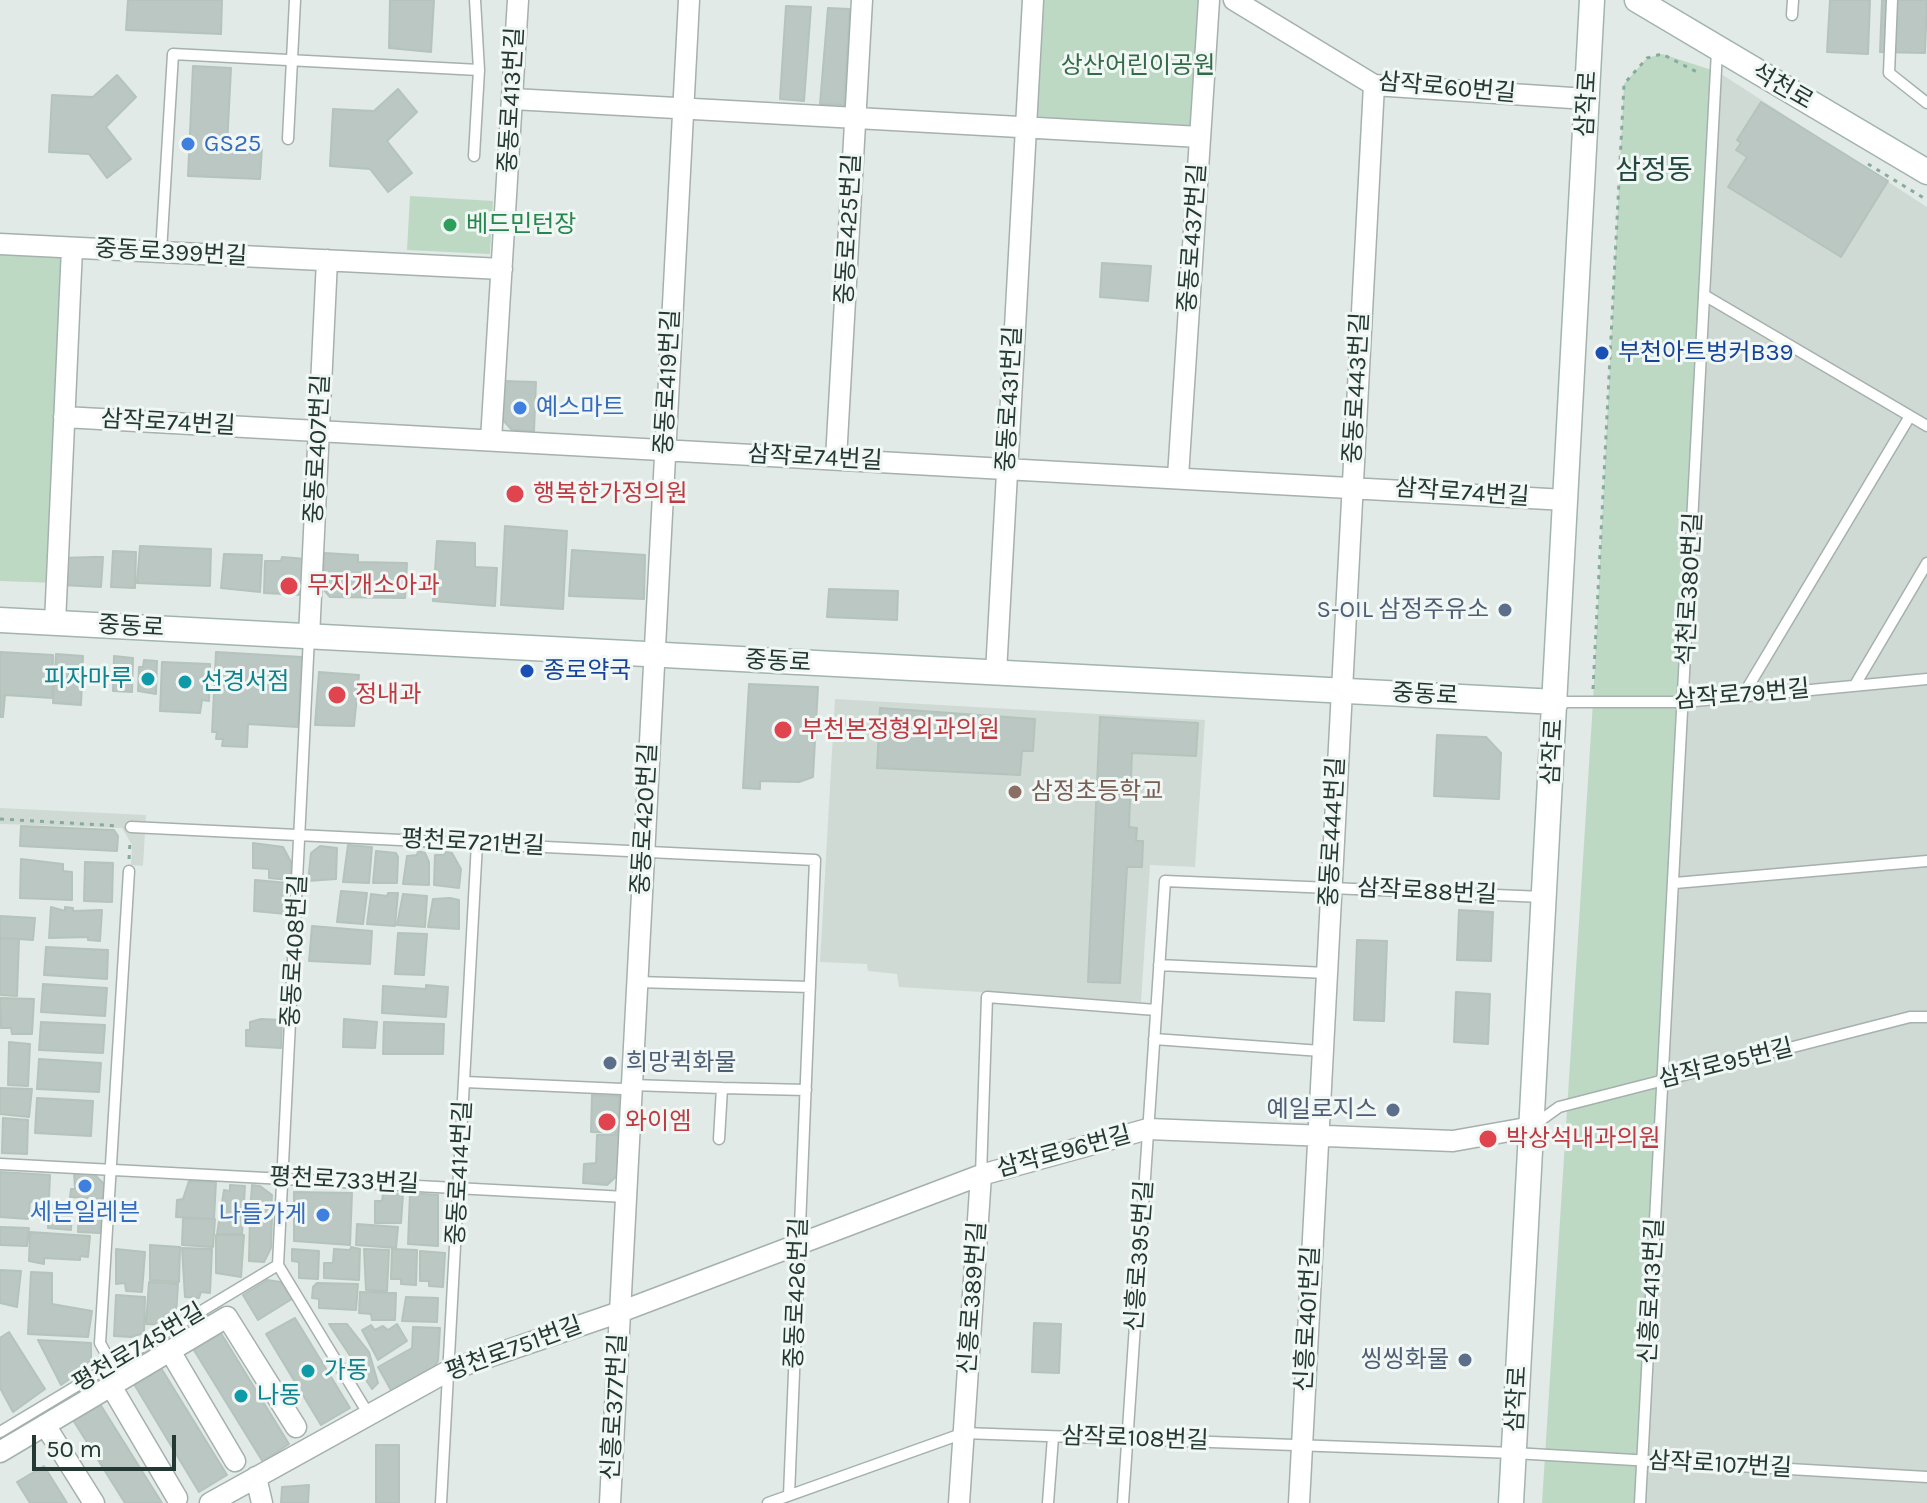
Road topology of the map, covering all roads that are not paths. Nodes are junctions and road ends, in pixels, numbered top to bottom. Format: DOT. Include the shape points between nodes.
graph roads {
  1 [pos="295,0"];
  2 [pos="475,0"];
  3 [pos="518,0"];
  4 [pos="689,0"];
  5 [pos="862,0"];
  6 [pos="1033,0"];
  7 [pos="1209,0"];
  8 [pos="1234,0"];
  9 [pos="1592,0"];
  10 [pos="1637,0"];
  11 [pos="1793,0"];
  12 [pos="1892,0"];
  13 [pos="1792,15"];
  14 [pos="1717,49"];
  15 [pos="292,60"];
  16 [pos="479,70"];
  17 [pos="1374,85"];
  18 [pos="513,99"];
  19 [pos="1587,99"];
  20 [pos="1927,103"];
  21 [pos="683,108"];
  22 [pos="856,117"];
  23 [pos="1026,126"];
  24 [pos="1200,137"];
  25 [pos="288,139"];
  26 [pos="474,156"];
  27 [pos="1927,172"];
  28 [pos="0,244"];
  29 [pos="72,248"];
  30 [pos="161,252"];
  31 [pos="327,260"];
  32 [pos="502,269"];
  33 [pos="1704,295"];
  34 [pos="1910,416"];
  35 [pos="64,417"];
  36 [pos="1927,426"];
  37 [pos="319,431"];
  38 [pos="491,440"];
  39 [pos="664,449"];
  40 [pos="836,459"];
  41 [pos="1005,468"];
  42 [pos="1178,477"];
  43 [pos="1351,486"];
  44 [pos="1566,500"];
  45 [pos="1927,563"];
  46 [pos="0,620"];
  47 [pos="55,623"];
  48 [pos="309,637"];
  49 [pos="653,656"];
  50 [pos="996,673"];
  51 [pos="1927,679"];
  52 [pos="1855,685"];
  53 [pos="1340,691"];
  54 [pos="1742,697"];
  55 [pos="1556,702"];
  56 [pos="1684,702"];
  57 [pos="131,827"];
  58 [pos="301,835"];
  59 [pos="477,843"];
  60 [pos="643,851"];
  61 [pos="815,860"];
  62 [pos="1927,861"];
  63 [pos="129,871"];
  64 [pos="1165,881"];
  65 [pos="1675,883"];
  66 [pos="1330,888"];
  67 [pos="1545,897"];
  68 [pos="1159,965"];
  69 [pos="1326,973"];
  70 [pos="637,982"];
  71 [pos="810,987"];
  72 [pos="1156,1010"];
  73 [pos="1927,1017"];
  74 [pos="1154,1039"];
  75 [pos="1321,1051"];
  76 [pos="1664,1080"];
  77 [pos="465,1082"];
  78 [pos="632,1085"];
  79 [pos="722,1088"];
  80 [pos="806,1090"];
  81 [pos="1532,1127"];
  82 [pos="1148,1129"];
  83 [pos="1317,1136"];
  84 [pos="719,1139"];
  85 [pos="0,1164"];
  86 [pos="110,1168"];
  87 [pos="981,1175"];
  88 [pos="283,1178"];
  89 [pos="459,1188"];
  90 [pos="626,1197"];
  91 [pos="799,1244"];
  92 [pos="278,1265"];
  93 [pos="620,1312"];
  94 [pos="170,1351"];
  95 [pos="112,1365"];
  96 [pos="450,1370"];
  97 [pos="111,1386"];
  98 [pos="369,1415"];
  99 [pos="45,1425"];
  100 [pos="296,1427"];
  101 [pos="0,1432"];
  102 [pos="964,1433"];
  103 [pos="1053,1437"];
  104 [pos="1127,1440"];
  105 [pos="1302,1444"];
  106 [pos="0,1452"];
  107 [pos="1514,1453"];
  108 [pos="235,1461"];
  109 [pos="1641,1461"];
  110 [pos="256,1477"];
  111 [pos="1927,1477"];
  112 [pos="789,1495"];
  113 [pos="177,1498"];
  114 [pos="94,1503"];
  115 [pos="210,1503"];
  116 [pos="262,1503"];
  117 [pos="441,1503"];
  118 [pos="610,1503"];
  119 [pos="768,1503"];
  120 [pos="959,1503"];
  121 [pos="1048,1503"];
  122 [pos="1123,1503"];
  123 [pos="1299,1503"];
  124 [pos="1511,1503"];
  125 [pos="1640,1503"];
  1 -- 15 [label="lane"];
  2 -- 16 [label="lane"];
  3 -- 18 [label="street, 중동로413번길"];
  4 -- 21 [label="street, 중동로419번길"];
  5 -- 22 [label="street, 중동로425번길"];
  6 -- 23 [label="street, 중동로431번길"];
  7 -- 24 [label="street, 중동로437번길"];
  8 -- 17 [label="street, 삼작로60번길"];
  9 -- 19 [label="street, 삼작로"];
  10 -- 14 [label="street, 석천로"];
  11 -- 13 [label="lane"];
  12 -- 20 [label="lane" via="1889,73"];
  14 -- 27 [label="street, 석천로"];
  14 -- 33 [label="lane, 석천로380번길"];
  15 -- 16 [label="lane"];
  15 -- 25 [label="lane"];
  15 -- 30 [label="lane" via="173,54"];
  16 -- 26 [label="lane"];
  17 -- 19 [label="street, 삼작로60번길"];
  17 -- 43 [label="street, 중동로443번길"];
  18 -- 21 [label="street"];
  18 -- 32 [label="street, 중동로413번길"];
  19 -- 44 [label="street, 삼작로"];
  21 -- 22 [label="street"];
  21 -- 39 [label="street, 중동로419번길"];
  22 -- 23 [label="street"];
  22 -- 40 [label="street, 중동로425번길"];
  23 -- 24 [label="street"];
  23 -- 41 [label="street, 중동로431번길"];
  24 -- 42 [label="street, 중동로437번길"];
  28 -- 29 [label="street"];
  29 -- 30 [label="street, 중동로399번길"];
  29 -- 35 [label="street, 중동로399번길"];
  30 -- 31 [label="street, 중동로399번길"];
  31 -- 32 [label="street, 중동로399번길"];
  31 -- 37 [label="street, 중동로407번길"];
  32 -- 38 [label="street, 중동로413번길"];
  33 -- 34 [label="lane"];
  33 -- 56 [label="lane, 석천로380번길"];
  34 -- 36 [label="lane"];
  34 -- 54 [label="lane"];
  35 -- 37 [label="street, 삼작로74번길"];
  35 -- 47 [label="street, 중동로399번길"];
  37 -- 38 [label="street, 삼작로74번길"];
  37 -- 48 [label="street, 중동로407번길"];
  38 -- 39 [label="street, 삼작로74번길"];
  39 -- 40 [label="street, 삼작로74번길"];
  39 -- 49 [label="street, 중동로419번길"];
  40 -- 41 [label="street, 삼작로74번길"];
  41 -- 42 [label="street, 삼작로74번길"];
  41 -- 50 [label="street, 중동로431번길"];
  42 -- 43 [label="street, 삼작로74번길"];
  43 -- 44 [label="street, 삼작로74번길"];
  43 -- 53 [label="street, 중동로443번길"];
  44 -- 55 [label="street, 삼작로"];
  45 -- 52 [label="lane"];
  46 -- 47 [label="street, 중동로"];
  47 -- 48 [label="street, 중동로"];
  48 -- 49 [label="street, 중동로"];
  48 -- 58 [label="lane, 중동로408번길"];
  49 -- 50 [label="street, 중동로"];
  49 -- 60 [label="street, 중동로420번길"];
  50 -- 53 [label="street, 중동로"];
  51 -- 52 [label="lane, 삼작로79번길"];
  52 -- 54 [label="lane, 삼작로79번길"];
  53 -- 55 [label="street, 중동로"];
  53 -- 66 [label="street, 중동로444번길"];
  54 -- 56 [label="lane, 삼작로79번길"];
  55 -- 56 [label="lane, 삼작로79번길"];
  55 -- 67 [label="street, 삼작로"];
  56 -- 65 [label="lane, 석천로380번길"];
  57 -- 58 [label="lane, 평천로721번길"];
  58 -- 59 [label="lane, 평천로721번길"];
  58 -- 88 [label="lane, 중동로408번길"];
  59 -- 60 [label="lane, 평천로721번길"];
  59 -- 77 [label="lane, 중동로414번길"];
  60 -- 61 [label="lane, 평천로721번길"];
  60 -- 70 [label="street, 중동로420번길"];
  61 -- 71 [label="lane, 중동로426번길"];
  62 -- 65 [label="lane"];
  63 -- 86 [label="lane"];
  64 -- 66 [label="lane, 삼작로88번길"];
  64 -- 68 [label="lane, 신흥로395번길"];
  65 -- 76 [label="lane, 석천로380번길"];
  66 -- 67 [label="lane, 삼작로88번길"];
  66 -- 69 [label="street, 중동로444번길"];
  67 -- 81 [label="street, 삼작로"];
  68 -- 69 [label="lane"];
  68 -- 72 [label="lane, 신흥로395번길"];
  69 -- 75 [label="street, 중동로444번길"];
  70 -- 71 [label="lane"];
  70 -- 78 [label="street, 중동로420번길"];
  71 -- 80 [label="lane, 중동로426번길"];
  72 -- 74 [label="lane, 신흥로395번길"];
  72 -- 87 [label="lane, 신흥로389번길" via="987,997"];
  73 -- 76 [label="lane, 삼작로95번길"];
  74 -- 75 [label="lane"];
  74 -- 82 [label="lane, 신흥로395번길"];
  75 -- 83 [label="street, 중동로444번길"];
  76 -- 81 [label="lane, 삼작로95번길" via="1559,1107"];
  76 -- 109 [label="lane, 신흥로413번길"];
  77 -- 78 [label="lane" via="622,1089"];
  77 -- 89 [label="lane, 중동로414번길"];
  78 -- 79 [label="lane"];
  78 -- 90 [label="street, 중동로420번길"];
  79 -- 80 [label="lane"];
  79 -- 84 [label="lane"];
  80 -- 91 [label="lane, 중동로426번길"];
  81 -- 83 [label="street, 삼작로96번길" via="1453,1141"];
  81 -- 107 [label="street, 삼작로"];
  82 -- 83 [label="street, 삼작로96번길"];
  82 -- 87 [label="street, 삼작로96번길"];
  82 -- 104 [label="lane, 신흥로395번길"];
  83 -- 105 [label="street, 신흥로401번길"];
  85 -- 86 [label="lane, 평천로733번길"];
  86 -- 88 [label="lane, 평천로733번길"];
  86 -- 95 [label="lane" via="100,1343"];
  87 -- 91 [label="street, 삼작로96번길"];
  87 -- 102 [label="street, 신흥로389번길"];
  88 -- 89 [label="lane, 평천로733번길"];
  88 -- 92 [label="lane, 중동로408번길"];
  89 -- 90 [label="lane, 평천로733번길"];
  89 -- 96 [label="lane, 중동로414번길"];
  90 -- 93 [label="street, 중동로420번길"];
  91 -- 93 [label="street, 삼작로96번길"];
  91 -- 112 [label="lane, 중동로426번길"];
  92 -- 95 [label="lane, 평천로745번길"];
  92 -- 98 [label="lane"];
  93 -- 96 [label="street, 평천로751번길"];
  93 -- 118 [label="street, 신흥로377번길"];
  94 -- 97 [label="street"];
  94 -- 100 [label="street" via="227,1317"];
  94 -- 108 [label="street"];
  95 -- 101 [label="lane, 평천로745번길"];
  96 -- 98 [label="street, 평천로751번길"];
  96 -- 117 [label="lane, 중동로414번길"];
  97 -- 99 [label="street"];
  97 -- 113 [label="street"];
  98 -- 110 [label="street, 평천로751번길"];
  99 -- 106 [label="street"];
  99 -- 114 [label="street"];
  102 -- 103 [label="lane, 삼작로108번길"];
  102 -- 112 [label="lane, 삼작로108번길"];
  102 -- 120 [label="street, 신흥로389번길"];
  103 -- 104 [label="lane, 삼작로108번길"];
  103 -- 121 [label="lane"];
  104 -- 105 [label="lane, 삼작로108번길"];
  104 -- 122 [label="lane, 신흥로395번길"];
  105 -- 107 [label="lane, 삼작로108번길"];
  105 -- 123 [label="street, 신흥로401번길"];
  107 -- 109 [label="lane, 삼작로107번길"];
  107 -- 124 [label="street, 삼작로"];
  109 -- 111 [label="lane, 삼작로107번길"];
  109 -- 125 [label="lane, 신흥로413번길"];
  110 -- 115 [label="street, 평천로751번길"];
  110 -- 116 [label="street"];
  112 -- 119 [label="lane, 삼작로108번길"];
}
